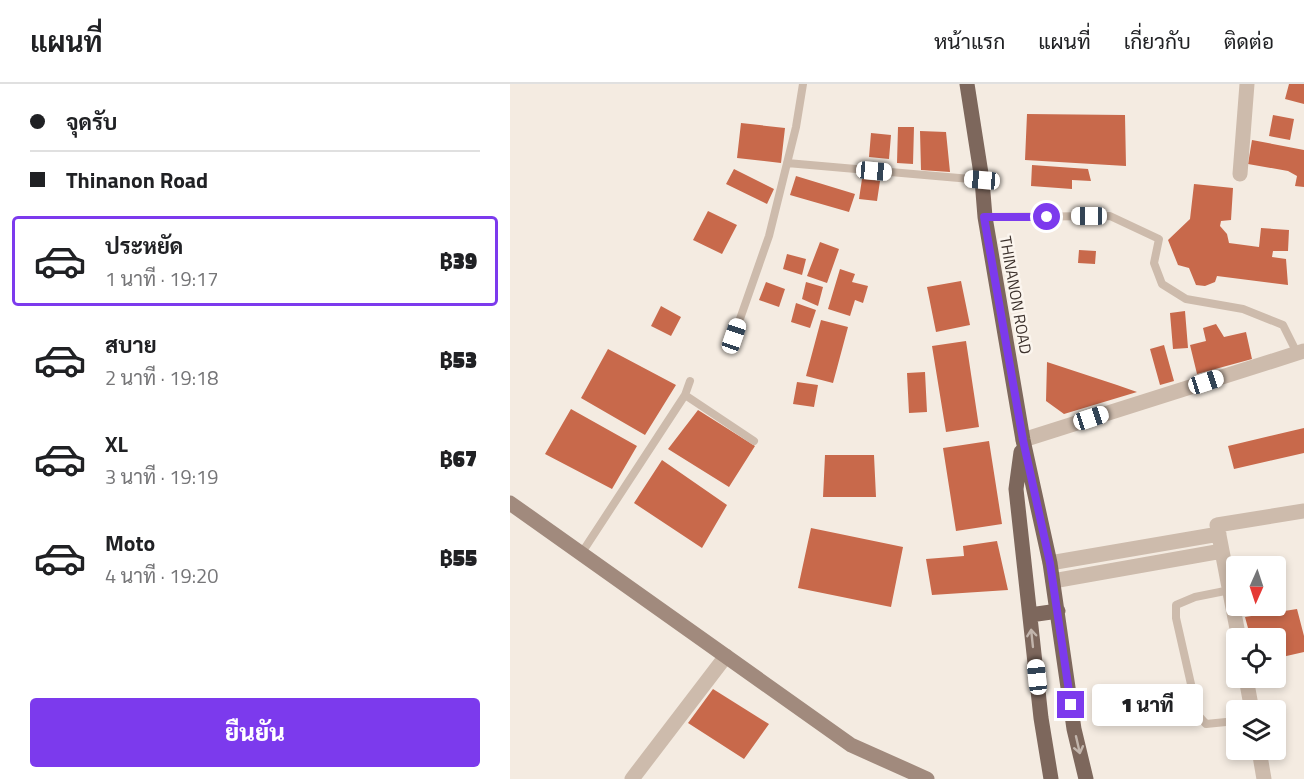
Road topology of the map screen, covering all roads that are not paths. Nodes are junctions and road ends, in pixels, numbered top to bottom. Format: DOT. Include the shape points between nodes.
graph roads {
  1 [pos="803,84"];
  2 [pos="967,84"];
  3 [pos="1247,84"];
  4 [pos="787,163"];
  5 [pos="1240,174"];
  6 [pos="982,180"];
  7 [pos="984,217"];
  8 [pos="734,336"];
  9 [pos="1300,352"];
  10 [pos="690,381"];
  11 [pos="685,395"];
  12 [pos="1023,440"];
  13 [pos="754,441"];
  14 [pos="510,503"];
  15 [pos="1304,511"];
  16 [pos="1219,534"];
  17 [pos="1222,551"];
  18 [pos="581,554"];
  19 [pos="1050,563"];
  20 [pos="1226,570"];
  21 [pos="1053,581"];
  22 [pos="1226,591"];
  23 [pos="1058,611"];
  24 [pos="1030,615"];
  25 [pos="726,656"];
  26 [pos="1226,722"];
  27 [pos="1261,760"];
  28 [pos="632,779"];
  29 [pos="927,779"];
  30 [pos="1051,779"];
  31 [pos="1086,779"];
  32 [pos="1264,779"];
  1 -- 4 [label="lane"];
  2 -- 6 [label="main road, THINANON ROAD"];
  3 -- 5 [label="street"];
  4 -- 6 [label="lane"];
  4 -- 8 [label="lane" via="769,236"];
  6 -- 7 [label="main road, THINANON ROAD"];
  7 -- 9 [label="lane" via="1110,216 1159,239 1154,263 1162,284 1186,299 1243,309 1282,325"];
  7 -- 12 [label="main road, THINANON ROAD"];
  9 -- 12 [label="street"];
  10 -- 11 [label="lane"];
  11 -- 13 [label="lane"];
  11 -- 18 [label="lane"];
  12 -- 19 [label="main road, THINANON ROAD"];
  12 -- 24 [label="main road, THINANON ROAD" via="1016,489"];
  14 -- 18 [label="street"];
  15 -- 16 [label="street" via="1217,525"];
  16 -- 17 [label="street"];
  16 -- 19 [label="street"];
  17 -- 20 [label="street"];
  17 -- 21 [label="street"];
  18 -- 25 [label="street"];
  19 -- 21 [label="main road, THINANON ROAD"];
  21 -- 23 [label="main road, THINANON ROAD"];
  22 -- 26 [label="lane" via="1176,605 1198,715 1206,724"];
  23 -- 24 [label="main road"];
  23 -- 31 [label="main road, THINANON ROAD, one-way" via="1074,729"];
  30 -- 24 [label="main road, THINANON ROAD, one-way"];
  25 -- 28 [label="street"];
  25 -- 29 [label="street" via="850,745"];
  27 -- 32 [label="street"];
}
